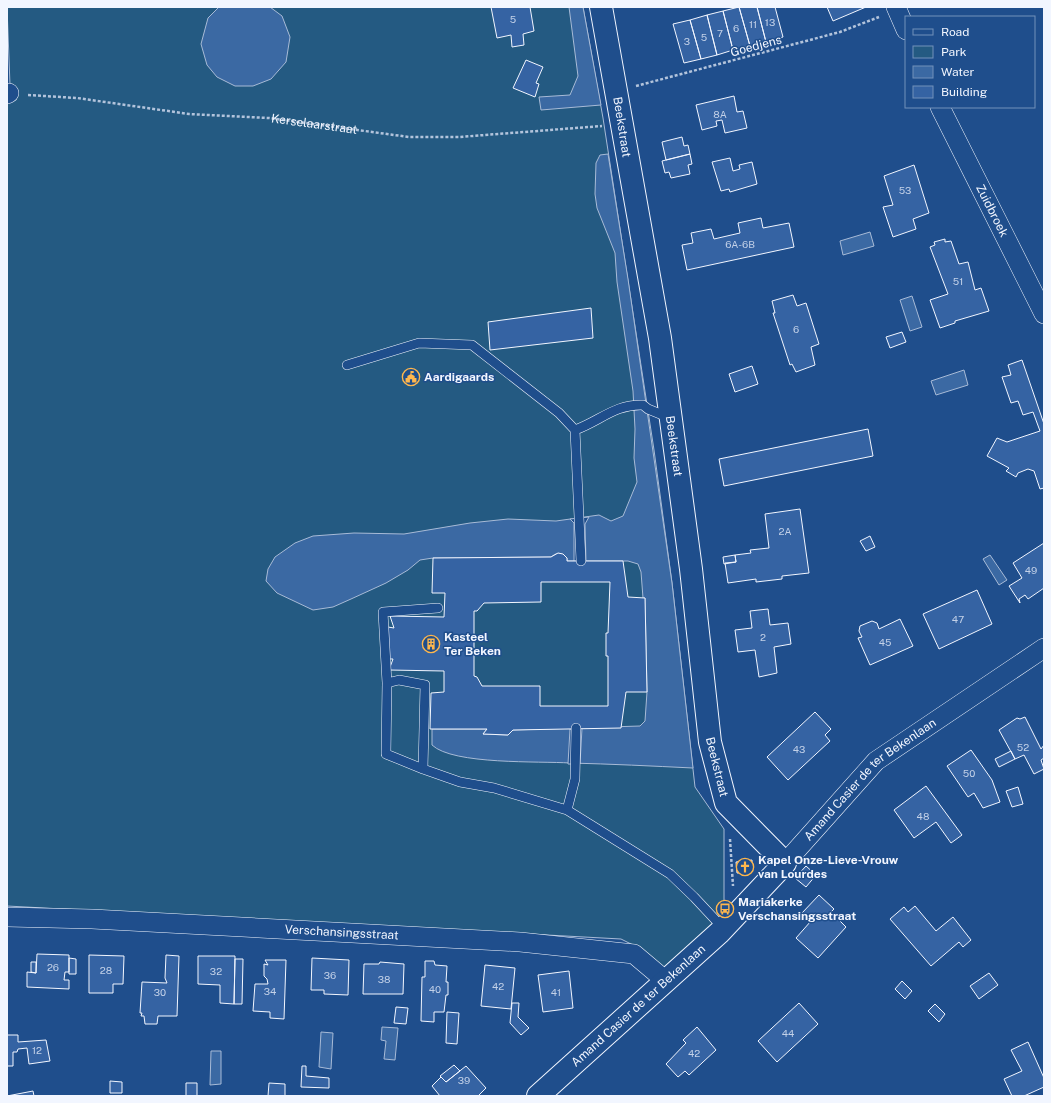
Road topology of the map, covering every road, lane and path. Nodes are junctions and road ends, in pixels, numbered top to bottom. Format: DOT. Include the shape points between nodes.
graph roads {
  1 [pos="601,7"];
  2 [pos="896,8"];
  3 [pos="905,28"];
  4 [pos="616,89"];
  5 [pos="8,94"];
  6 [pos="941,108"];
  7 [pos="621,124"];
  8 [pos="1044,314"];
  9 [pos="348,365"];
  10 [pos="670,418"];
  11 [pos="575,430"];
  12 [pos="581,562"];
  13 [pos="438,608"];
  14 [pos="1044,648"];
  15 [pos="387,683"];
  16 [pos="576,728"];
  17 [pos="423,769"];
  18 [pos="567,810"];
  19 [pos="730,835"];
  20 [pos="785,863"];
  21 [pos="733,890"];
  22 [pos="7,917"];
  23 [pos="723,928"];
  24 [pos="666,981"];
  25 [pos="538,1096"];
  1 -- 4 [label="street, Beekstraat"];
  2 -- 3 [label="street"];
  2 -- 4 [label="path, Goedjens" via="840,32 649,84"];
  4 -- 7 [label="street, Beekstraat"];
  5 -- 7 [label="path, Kerselaarstraat" via="77,98 189,114 269,118 409,137 459,138"];
  6 -- 8 [label="street, Zuidbroek"];
  7 -- 10 [label="street, Beekstraat" via="660,338"];
  9 -- 11 [label="lane" via="419,343 472,344 559,413"];
  10 -- 11 [label="lane" via="642,405 629,404"];
  10 -- 20 [label="street, Beekstraat" via="691,569 710,742 726,803"];
  11 -- 12 [label="lane"];
  13 -- 15 [label="lane" via="383,612"];
  14 -- 20 [label="street, Amand Casier de ter Bekenlaan" via="876,761"];
  15 -- 17 [label="lane" via="386,754"];
  15 -- 17 [label="lane" via="399,680 425,685"];
  16 -- 18 [label="lane" via="575,779"];
  17 -- 18 [label="lane" via="460,782 494,788"];
  18 -- 23 [label="lane" via="670,874"];
  19 -- 21 [label="path"];
  20 -- 23 [label="street, Amand Casier de ter Bekenlaan"];
  22 -- 24 [label="street, Verschansingsstraat" via="92,919 520,942 634,954"];
  23 -- 24 [label="street, Amand Casier de ter Bekenlaan"];
  24 -- 25 [label="street, Amand Casier de ter Bekenlaan"];
}
